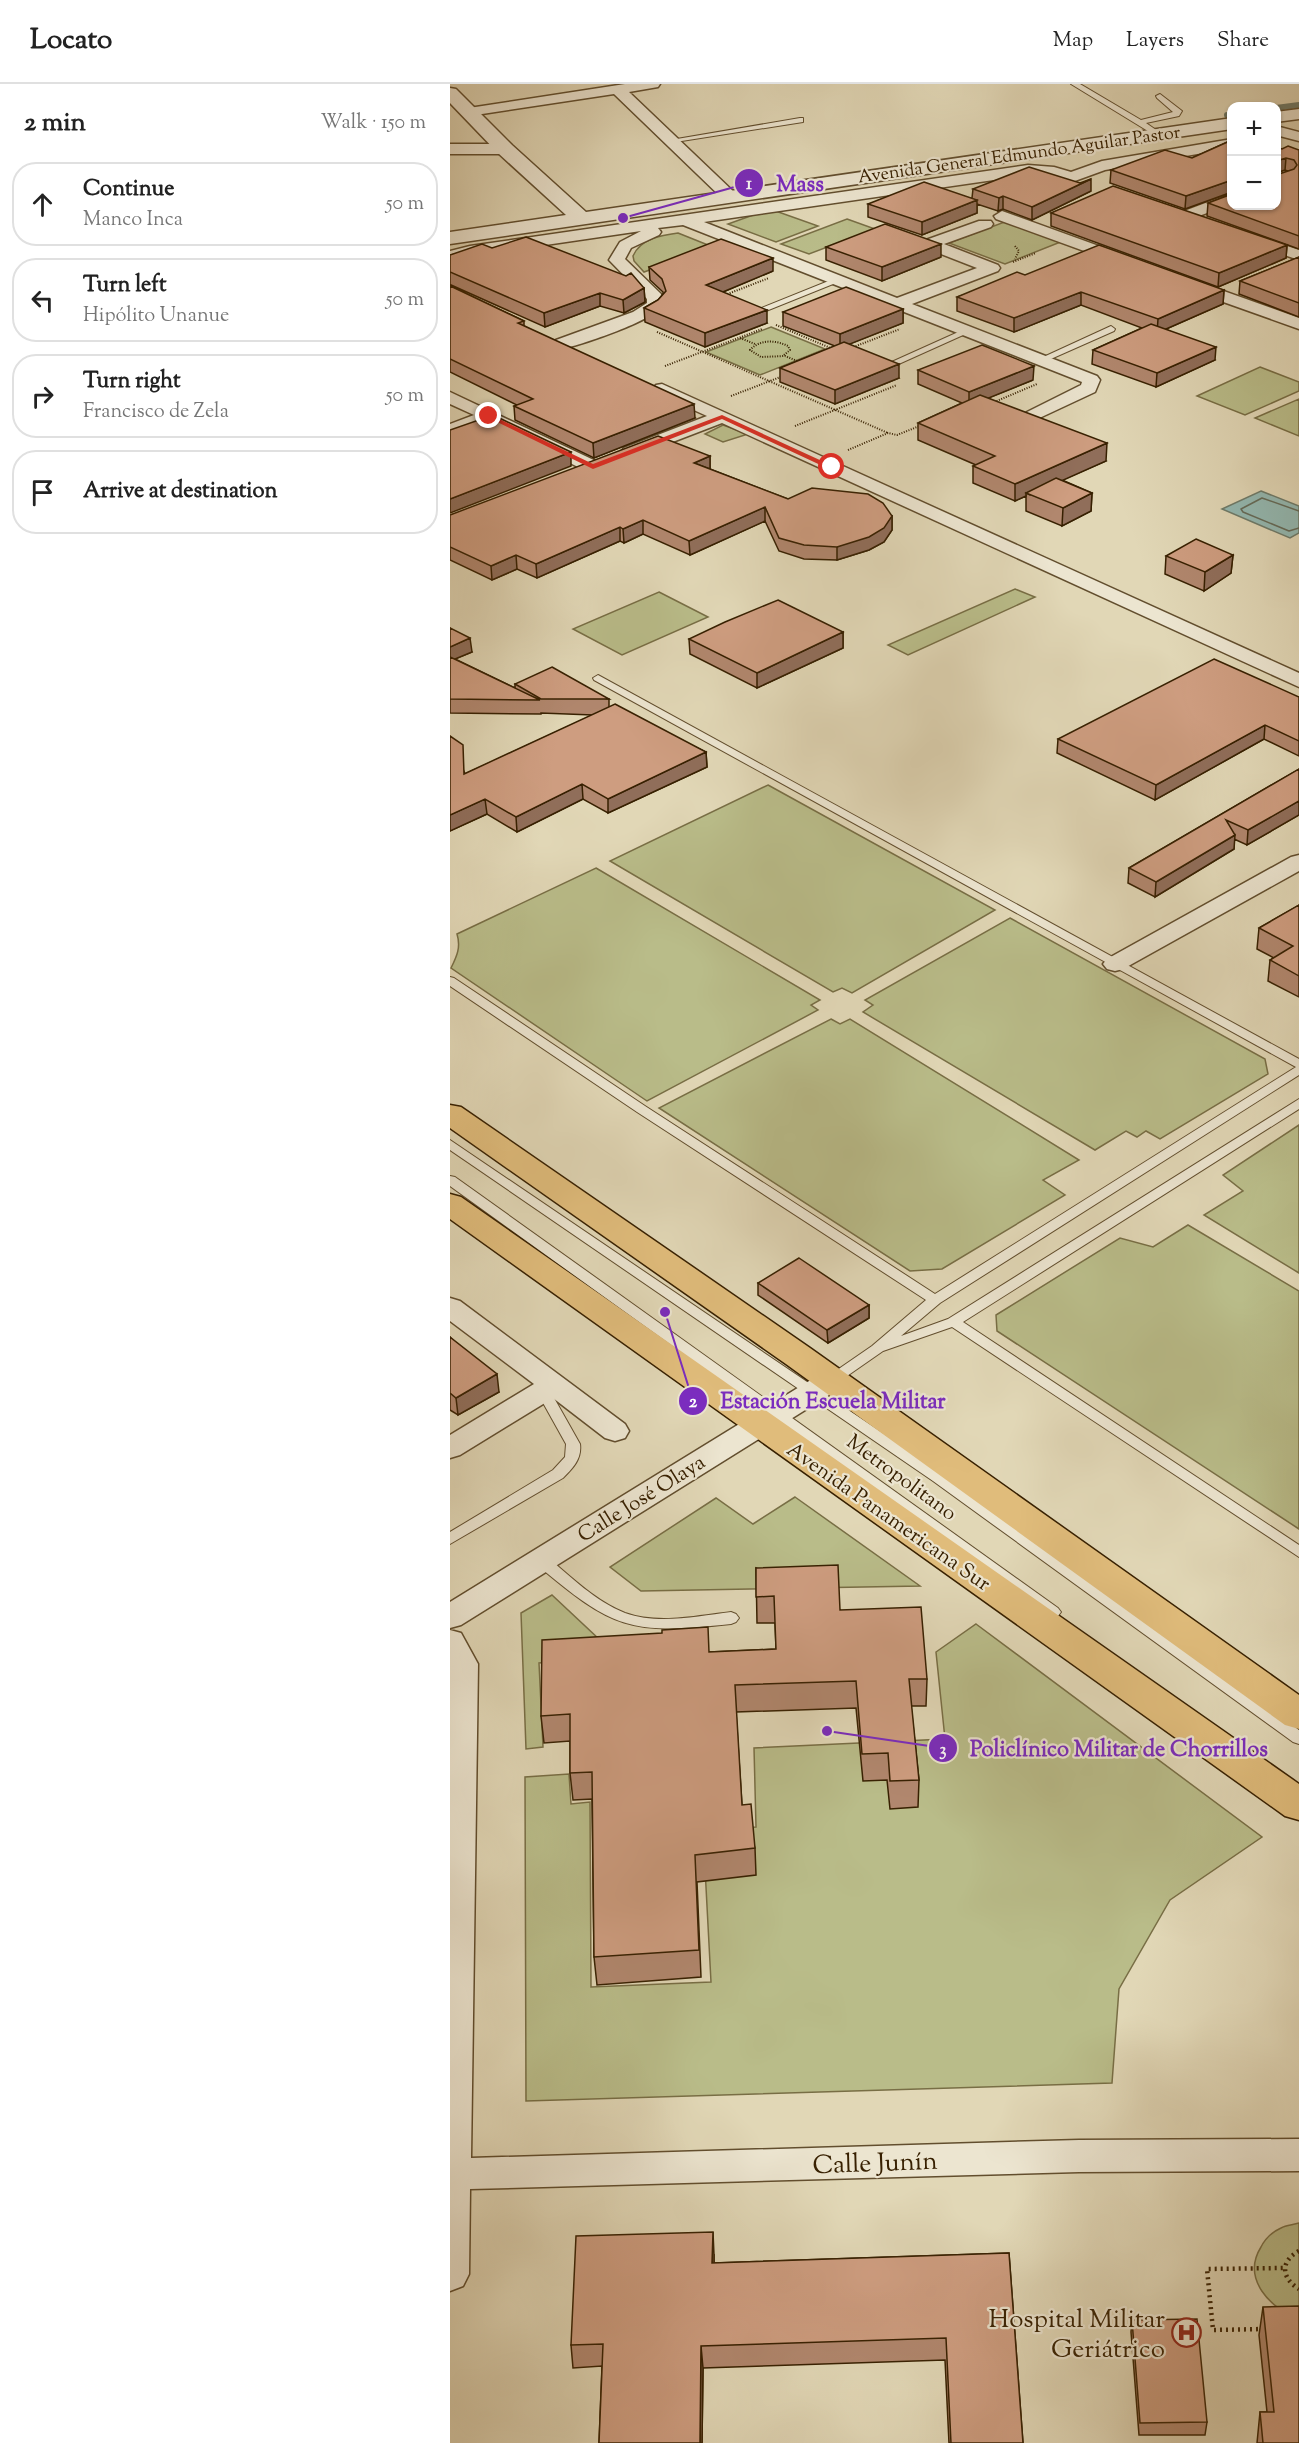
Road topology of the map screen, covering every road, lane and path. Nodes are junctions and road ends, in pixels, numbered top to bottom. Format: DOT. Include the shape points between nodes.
graph roads {
  1 [pos="652,84"];
  2 [pos="1075,84"];
  3 [pos="618,90"];
  4 [pos="450,93"];
  5 [pos="1160,96"];
  6 [pos="469,112"];
  7 [pos="1299,114"];
  8 [pos="1281,116"];
  9 [pos="800,120"];
  10 [pos="1141,122"];
  11 [pos="1227,124"];
  12 [pos="1281,132"];
  13 [pos="1156,134"];
  14 [pos="1299,138"];
  15 [pos="669,141"];
  16 [pos="1227,144"];
  17 [pos="450,149"];
  18 [pos="505,149"];
  19 [pos="1072,177"];
  20 [pos="1091,184"];
  21 [pos="730,197"];
  22 [pos="1227,200"];
  23 [pos="668,206"];
  24 [pos="1002,216"];
  25 [pos="582,219"];
  26 [pos="690,222"];
  27 [pos="1206,223"];
  28 [pos="985,224"];
  29 [pos="1237,234"];
  30 [pos="450,238"];
  31 [pos="450,256"];
  32 [pos="1296,261"];
  33 [pos="801,265"];
  34 [pos="1144,267"];
  35 [pos="1176,279"];
  36 [pos="839,280"];
  37 [pos="1238,286"];
  38 [pos="725,295"];
  39 [pos="1218,295"];
  40 [pos="898,303"];
  41 [pos="763,309"];
  42 [pos="931,317"];
  43 [pos="629,319"];
  44 [pos="784,320"];
  45 [pos="1299,324"];
  46 [pos="762,329"];
  47 [pos="1111,329"];
  48 [pos="968,331"];
  49 [pos="542,334"];
  50 [pos="740,337"];
  51 [pos="562,344"];
  52 [pos="756,344"];
  53 [pos="851,348"];
  54 [pos="703,352"];
  55 [pos="841,352"];
  56 [pos="584,353"];
  57 [pos="784,355"];
  58 [pos="1041,360"];
  59 [pos="889,365"];
  60 [pos="799,369"];
  61 [pos="1068,371"];
  62 [pos="789,373"];
  63 [pos="636,378"];
  64 [pos="770,381"];
  65 [pos="899,383"];
  66 [pos="450,397"];
  67 [pos="983,407"];
  68 [pos="702,408"];
  69 [pos="835,410"];
  70 [pos="489,416"];
  71 [pos="1033,416"];
  72 [pos="722,417"];
  73 [pos="930,422"];
  74 [pos="450,430"];
  75 [pos="888,433"];
  76 [pos="768,438"];
  77 [pos="825,464"];
  78 [pos="593,467"];
  79 [pos="571,475"];
  80 [pos="598,678"];
  81 [pos="1299,681"];
  82 [pos="1299,862"];
  83 [pos="1115,964"];
  84 [pos="450,981"];
  85 [pos="1299,1064"];
  86 [pos="1299,1070"];
  87 [pos="1299,1103"];
  88 [pos="450,1114"];
  89 [pos="450,1144"];
  90 [pos="450,1180"];
  91 [pos="450,1204"];
  92 [pos="935,1300"];
  93 [pos="450,1307"];
  94 [pos="953,1322"];
  95 [pos="877,1349"];
  96 [pos="823,1386"];
  97 [pos="549,1389"];
  98 [pos="769,1419"];
  99 [pos="615,1431"];
  100 [pos="450,1448"];
  101 [pos="450,1539"];
  102 [pos="1299,1552"];
  103 [pos="541,1560"];
  104 [pos="450,1617"];
  105 [pos="731,1618"];
  106 [pos="1069,1623"];
  107 [pos="1088,1637"];
  108 [pos="450,1641"];
  109 [pos="1299,1714"];
  110 [pos="1299,1738"];
  111 [pos="1299,1789"];
  112 [pos="1299,1806"];
  113 [pos="1299,2155"];
  114 [pos="452,2174"];
  115 [pos="1299,2251"];
  116 [pos="1283,2268"];
  117 [pos="450,2274"];
  118 [pos="1299,2289"];
  119 [pos="1267,2329"];
  1 -- 3 [label="street"];
  2 -- 10 [label="lane"];
  3 -- 6 [label="street"];
  3 -- 15 [label="street"];
  4 -- 6 [label="street"];
  5 -- 10 [label="lane" via="1178,111 1176,114"];
  6 -- 18 [label="street"];
  7 -- 8 [label="street"];
  9 -- 15 [label="lane"];
  10 -- 13 [label="lane"];
  11 -- 13 [label="street, Avenida General Edmundo Aguilar Pastor"];
  12 -- 14 [label="street"];
  13 -- 21 [label="street, Avenida General Edmundo Aguilar Pastor"];
  15 -- 21 [label="street"];
  16 -- 19 [label="street" via="1102,166"];
  17 -- 18 [label="street"];
  18 -- 25 [label="street"];
  19 -- 20 [label="street"];
  19 -- 26 [label="street" via="1028,170"];
  21 -- 23 [label="street, Avenida General Edmundo Aguilar Pastor"];
  22 -- 27 [label="street" via="1180,214"];
  23 -- 25 [label="street, Avenida General Edmundo Aguilar Pastor"];
  23 -- 26 [label="street"];
  24 -- 34 [label="street"];
  25 -- 30 [label="street, Avenida General Edmundo Aguilar Pastor"];
  26 -- 31 [label="street"];
  26 -- 33 [label="street"];
  26 -- 43 [label="street" via="651,233 620,249 619,264 657,302 647,312"];
  28 -- 40 [label="street" via="929,244 993,268"];
  29 -- 32 [label="street"];
  33 -- 36 [label="street"];
  33 -- 38 [label="path"];
  35 -- 39 [label="street"];
  36 -- 40 [label="street"];
  36 -- 41 [label="lane"];
  37 -- 39 [label="street"];
  39 -- 45 [label="street"];
  40 -- 42 [label="street"];
  42 -- 48 [label="street"];
  42 -- 53 [label="path"];
  43 -- 51 [label="street"];
  43 -- 54 [label="path"];
  44 -- 55 [label="path" via="773,324"];
  46 -- 50 [label="path"];
  47 -- 58 [label="lane"];
  48 -- 58 [label="street"];
  48 -- 59 [label="lane"];
  49 -- 51 [label="street"];
  50 -- 52 [label="path"];
  50 -- 54 [label="path"];
  51 -- 56 [label="street"];
  52 -- 57 [label="path" via="784,344 790,350"];
  52 -- 57 [label="path" via="750,350 755,356"];
  54 -- 63 [label="path"];
  54 -- 64 [label="path"];
  57 -- 60 [label="path" via="808,365"];
  58 -- 61 [label="street"];
  61 -- 67 [label="path"];
  61 -- 71 [label="street" via="1092,380 1089,388"];
  62 -- 64 [label="path"];
  63 -- 68 [label="street"];
  64 -- 68 [label="path"];
  64 -- 69 [label="path"];
  65 -- 69 [label="path"];
  66 -- 70 [label="street"];
  68 -- 72 [label="street"];
  69 -- 75 [label="path"];
  69 -- 76 [label="path"];
  70 -- 74 [label="street"];
  70 -- 78 [label="street"];
  72 -- 76 [label="street"];
  72 -- 78 [label="street"];
  73 -- 75 [label="path" via="897,435"];
  75 -- 77 [label="path"];
  76 -- 77 [label="street"];
  77 -- 81 [label="street"];
  78 -- 79 [label="street"];
  80 -- 83 [label="lane"];
  82 -- 83 [label="street"];
  83 -- 85 [label="lane"];
  84 -- 92 [label="lane"];
  86 -- 92 [label="lane"];
  87 -- 94 [label="lane"];
  88 -- 96 [label="main road"];
  89 -- 96 [label="lane, Metropolitano" via="651,1283"];
  90 -- 98 [label="lane, Metropolitano"];
  91 -- 98 [label="main road, Avenida Panamericana Sur"];
  92 -- 95 [label="lane"];
  93 -- 97 [label="street"];
  94 -- 95 [label="lane"];
  94 -- 102 [label="lane"];
  95 -- 96 [label="lane"];
  96 -- 98 [label="street, Calle José Olaya"];
  96 -- 109 [label="main road"];
  96 -- 110 [label="lane, Metropolitano"];
  97 -- 99 [label="street"];
  97 -- 100 [label="street"];
  97 -- 101 [label="lane" via="573,1444 572,1460 558,1474"];
  98 -- 103 [label="street, Calle José Olaya"];
  98 -- 106 [label="lane, Metropolitano"];
  98 -- 112 [label="main road, Avenida Panamericana Sur"];
  103 -- 104 [label="street, Calle José Olaya"];
  103 -- 105 [label="lane" via="601,1607 633,1621 664,1624"];
  107 -- 111 [label="lane"];
  108 -- 114 [label="street" via="462,1664"];
  113 -- 114 [label="street, Calle Junín" via="1078,2156"];
  114 -- 117 [label="street"];
  115 -- 116 [label="path" via="1288,2256"];
  116 -- 118 [label="path" via="1284,2276"];
  116 -- 119 [label="path" via="1207,2269 1213,2330"];
}
